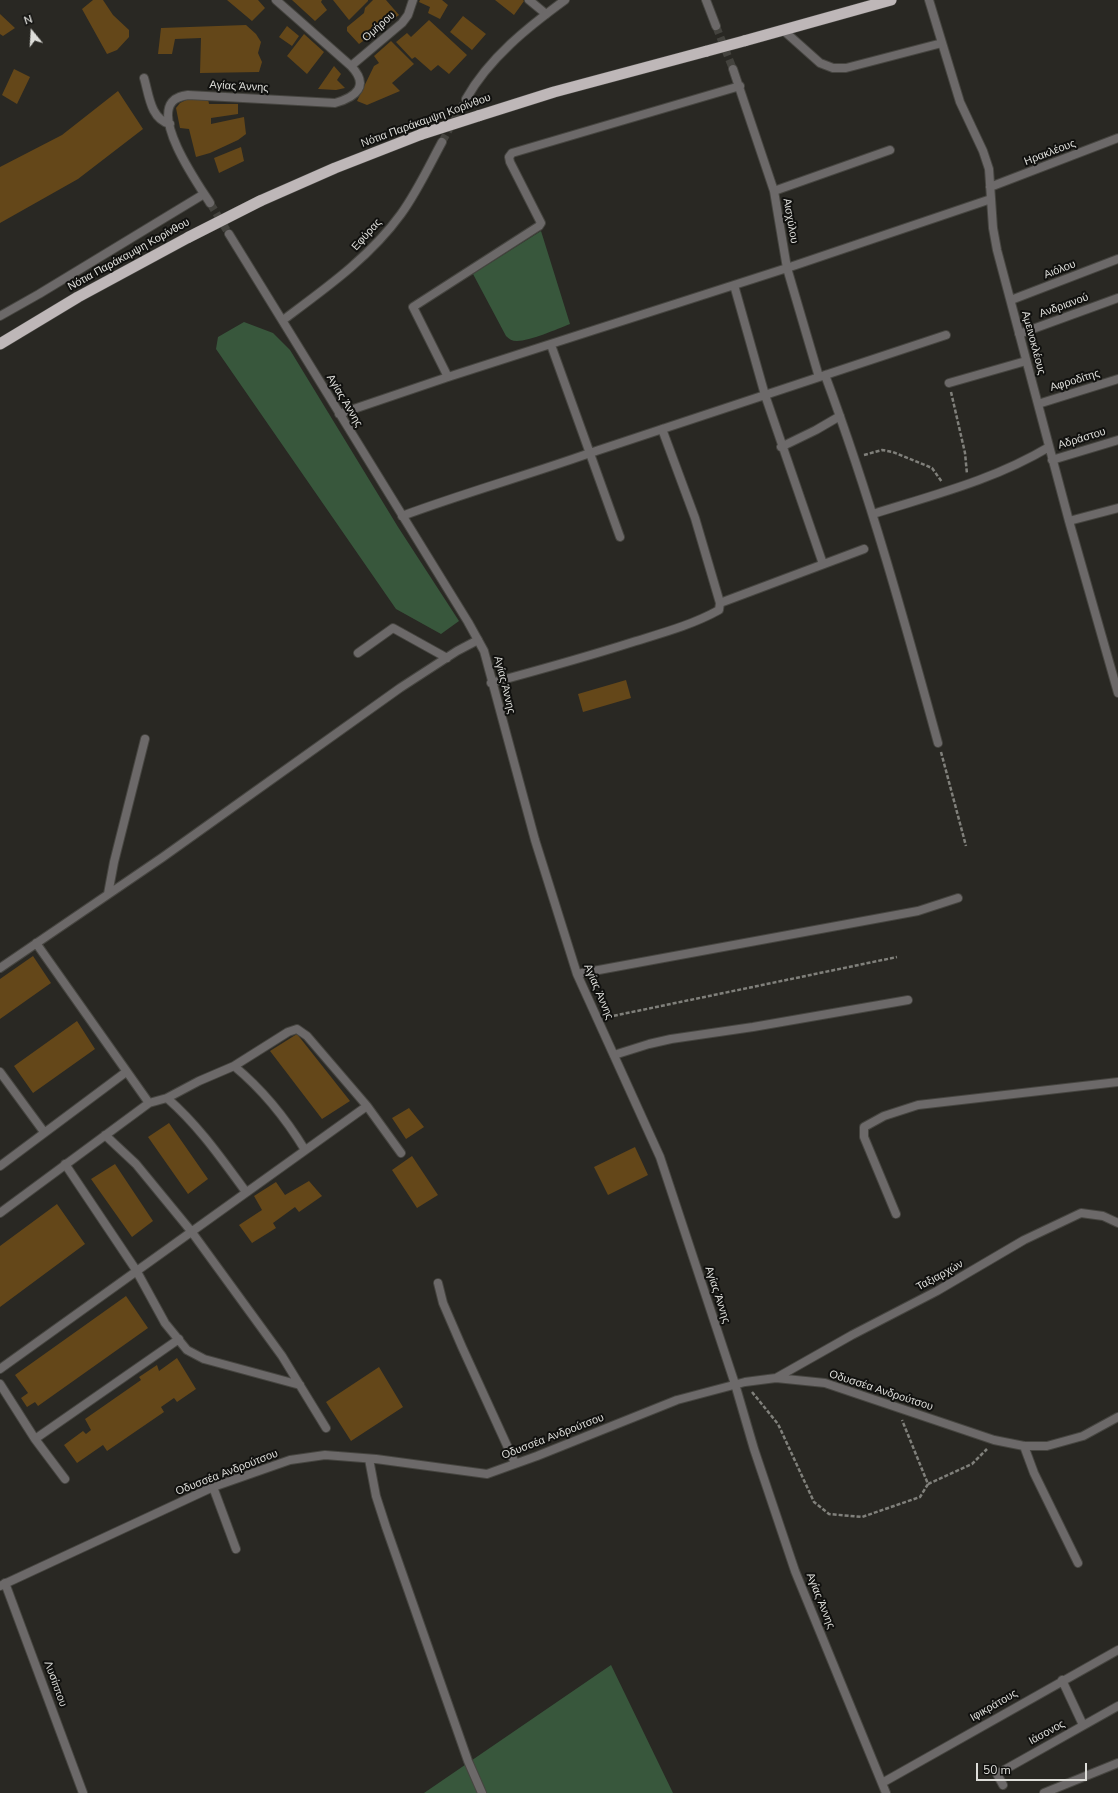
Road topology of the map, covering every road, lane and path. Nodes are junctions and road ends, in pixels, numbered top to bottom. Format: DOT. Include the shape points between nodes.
graph roads {
  1 [pos="276,0"];
  2 [pos="413,0"];
  3 [pos="529,0"];
  4 [pos="565,0"];
  5 [pos="706,0"];
  6 [pos="891,0"];
  7 [pos="929,0"];
  8 [pos="546,14"];
  9 [pos="716,26"];
  10 [pos="783,30"];
  11 [pos="942,43"];
  12 [pos="351,66"];
  13 [pos="733,69"];
  14 [pos="144,78"];
  15 [pos="740,86"];
  16 [pos="466,100"];
  17 [pos="170,124"];
  18 [pos="1118,138"];
  19 [pos="442,142"];
  20 [pos="890,150"];
  21 [pos="990,187"];
  22 [pos="774,191"];
  23 [pos="204,194"];
  24 [pos="991,199"];
  25 [pos="210,203"];
  26 [pos="229,234"];
  27 [pos="1118,260"];
  28 [pos="787,268"];
  29 [pos="734,285"];
  30 [pos="1118,298"];
  31 [pos="1010,300"];
  32 [pos="0,316"];
  33 [pos="283,320"];
  34 [pos="1019,334"];
  35 [pos="946,335"];
  36 [pos="0,344"];
  37 [pos="551,345"];
  38 [pos="1026,361"];
  39 [pos="822,376"];
  40 [pos="448,377"];
  41 [pos="1118,379"];
  42 [pos="949,383"];
  43 [pos="765,396"];
  44 [pos="1038,404"];
  45 [pos="339,414"];
  46 [pos="840,416"];
  47 [pos="662,429"];
  48 [pos="1118,440"];
  49 [pos="781,447"];
  50 [pos="1049,447"];
  51 [pos="590,453"];
  52 [pos="1052,460"];
  53 [pos="856,461"];
  54 [pos="963,486"];
  55 [pos="945,491"];
  56 [pos="1118,508"];
  57 [pos="873,514"];
  58 [pos="402,516"];
  59 [pos="1069,521"];
  60 [pos="620,537"];
  61 [pos="864,549"];
  62 [pos="823,564"];
  63 [pos="720,603"];
  64 [pos="478,640"];
  65 [pos="358,653"];
  66 [pos="447,658"];
  67 [pos="491,683"];
  68 [pos="1118,692"];
  69 [pos="145,739"];
  70 [pos="938,743"];
  71 [pos="966,846"];
  72 [pos="108,894"];
  73 [pos="958,898"];
  74 [pos="36,943"];
  75 [pos="897,957"];
  76 [pos="0,968"];
  77 [pos="577,974"];
  78 [pos="908,1000"];
  79 [pos="598,1019"];
  80 [pos="614,1056"];
  81 [pos="234,1066"];
  82 [pos="0,1072"];
  83 [pos="126,1072"];
  84 [pos="1118,1082"];
  85 [pos="167,1098"];
  86 [pos="149,1102"];
  87 [pos="367,1106"];
  88 [pos="44,1132"];
  89 [pos="105,1135"];
  90 [pos="305,1150"];
  91 [pos="401,1153"];
  92 [pos="65,1164"];
  93 [pos="0,1166"];
  94 [pos="246,1192"];
  95 [pos="0,1213"];
  96 [pos="896,1214"];
  97 [pos="1118,1223"];
  98 [pos="191,1231"];
  99 [pos="136,1270"];
  100 [pos="438,1283"];
  101 [pos="179,1339"];
  102 [pos="0,1369"];
  103 [pos="776,1378"];
  104 [pos="745,1382"];
  105 [pos="0,1384"];
  106 [pos="300,1384"];
  107 [pos="735,1384"];
  108 [pos="896,1407"];
  109 [pos="1118,1417"];
  110 [pos="326,1428"];
  111 [pos="35,1439"];
  112 [pos="994,1440"];
  113 [pos="1024,1446"];
  114 [pos="368,1458"];
  115 [pos="515,1463"];
  116 [pos="65,1479"];
  117 [pos="928,1484"];
  118 [pos="213,1487"];
  119 [pos="236,1549"];
  120 [pos="1078,1563"];
  121 [pos="3,1584"];
  122 [pos="1118,1650"];
  123 [pos="1062,1680"];
  124 [pos="1118,1706"];
  125 [pos="1083,1725"];
  126 [pos="1118,1763"];
  127 [pos="882,1783"];
  128 [pos="1002,1785"];
  129 [pos="83,1793"];
  130 [pos="482,1793"];
  131 [pos="886,1793"];
  132 [pos="1044,1793"];
  1 -- 12 [label="street, Αγίας Άννης"];
  2 -- 12 [label="street, Ομήρου" via="402,23"];
  3 -- 8 [label="street"];
  4 -- 8 [label="street"];
  5 -- 9 [label="street"];
  6 -- 10 [label="highway, Νότια Παράκαμψη Κορίνθου"];
  7 -- 11 [label="street, Αμεινοκλέους"];
  8 -- 16 [label="street" via="500,54"];
  10 -- 11 [label="street" via="820,62 834,68 846,68"];
  10 -- 36 [label="highway, Νότια Παράκαμψη Κορίνθου, bridge" via="569,88 478,116 422,134 335,168 260,201 189,237 78,297"];
  11 -- 21 [label="street, Αμεινοκλέους" via="960,102 989,169"];
  12 -- 17 [label="street, Αγίας Άννης" via="360,78 360,85 349,99 335,103 188,95 178,97 172,102 168,110"];
  13 -- 15 [label="street, Αισχύλου"];
  14 -- 17 [label="street" via="157,116"];
  15 -- 22 [label="street, Αισχύλου"];
  15 -- 40 [label="street" via="512,153 509,157 510,162 541,223 540,226 413,307"];
  17 -- 23 [label="street, Αγίας Άννης" via="177,148"];
  18 -- 21 [label="street, Ηρακλέους"];
  19 -- 33 [label="street, Εφύρας" via="401,214 364,256"];
  20 -- 22 [label="street"];
  21 -- 24 [label="street, Αμεινοκλέους"];
  22 -- 28 [label="street, Αισχύλου"];
  23 -- 25 [label="street, Αγίας Άννης"];
  23 -- 32 [label="street"];
  24 -- 28 [label="street"];
  24 -- 31 [label="street, Αμεινοκλέους" via="997,250"];
  26 -- 33 [label="street, Αγίας Άννης"];
  27 -- 31 [label="street, Αιόλου"];
  28 -- 29 [label="street"];
  28 -- 39 [label="street, Αισχύλου"];
  29 -- 37 [label="street"];
  29 -- 43 [label="street"];
  30 -- 34 [label="street, Ανδριανού"];
  31 -- 34 [label="street, Αμεινοκλέους"];
  33 -- 45 [label="street, Αγίας Άννης"];
  34 -- 38 [label="street, Αμεινοκλέους"];
  35 -- 39 [label="street"];
  37 -- 40 [label="street"];
  37 -- 51 [label="street"];
  38 -- 42 [label="street"];
  38 -- 44 [label="street, Αμεινοκλέους"];
  39 -- 43 [label="street"];
  39 -- 46 [label="street, Αισχύλου"];
  40 -- 45 [label="street"];
  41 -- 44 [label="street, Αφροδίτης"];
  42 -- 54 [label="path" via="965,453 967,471"];
  43 -- 47 [label="street"];
  43 -- 49 [label="street"];
  44 -- 50 [label="street, Αμεινοκλέους"];
  45 -- 58 [label="street, Αγίας Άννης"];
  46 -- 49 [label="street"];
  46 -- 53 [label="street, Αισχύλου"];
  47 -- 51 [label="street"];
  47 -- 63 [label="street" via="695,518"];
  48 -- 52 [label="street, Αδράστου"];
  49 -- 62 [label="street"];
  50 -- 52 [label="street, Αμεινοκλέους"];
  50 -- 54 [label="street" via="1003,472"];
  51 -- 58 [label="street"];
  51 -- 60 [label="street"];
  52 -- 59 [label="street, Αμεινοκλέους"];
  53 -- 55 [label="path" via="875,451 893,452 932,468 942,481"];
  53 -- 57 [label="street, Αισχύλου"];
  54 -- 55 [label="street"];
  55 -- 57 [label="street"];
  56 -- 59 [label="street"];
  57 -- 70 [label="street, Αισχύλου"];
  58 -- 64 [label="street, Αγίας Άννης"];
  59 -- 68 [label="street, Αμεινοκλέους"];
  61 -- 62 [label="street"];
  62 -- 63 [label="street"];
  63 -- 67 [label="street" via="719,610 706,617 576,660"];
  64 -- 66 [label="street"];
  64 -- 67 [label="street, Αγίας Άννης" via="484,651"];
  65 -- 66 [label="street" via="393,628"];
  66 -- 72 [label="street" via="400,688"];
  67 -- 77 [label="street, Αγίας Άννης" via="535,840"];
  69 -- 72 [label="street"];
  70 -- 71 [label="path"];
  72 -- 74 [label="street"];
  73 -- 77 [label="street" via="918,911"];
  74 -- 76 [label="street"];
  74 -- 83 [label="street"];
  75 -- 79 [label="path"];
  77 -- 79 [label="street, Αγίας Άννης"];
  78 -- 80 [label="street" via="671,1039"];
  79 -- 80 [label="street, Αγίας Άννης"];
  80 -- 107 [label="street, Αγίας Άννης" via="660,1157"];
  81 -- 85 [label="street"];
  81 -- 87 [label="street" via="297,1029 307,1036"];
  81 -- 90 [label="street" via="274,1104"];
  82 -- 88 [label="street"];
  83 -- 86 [label="street"];
  83 -- 88 [label="street"];
  84 -- 96 [label="street" via="918,1105 884,1116 864,1127 864,1137"];
  85 -- 86 [label="street"];
  85 -- 94 [label="street" via="201,1131"];
  86 -- 89 [label="street"];
  87 -- 90 [label="street"];
  87 -- 91 [label="street"];
  88 -- 93 [label="street"];
  89 -- 92 [label="street"];
  89 -- 98 [label="street" via="136,1164"];
  90 -- 94 [label="street"];
  92 -- 95 [label="street"];
  92 -- 99 [label="street"];
  94 -- 98 [label="street"];
  97 -- 103 [label="street, Ταξιαρχών" via="1103,1216 1081,1213 1024,1240 937,1291"];
  98 -- 99 [label="street"];
  98 -- 106 [label="street"];
  99 -- 101 [label="street" via="165,1323"];
  99 -- 102 [label="street"];
  100 -- 115 [label="street" via="443,1303 462,1348"];
  101 -- 106 [label="street" via="187,1350 204,1359"];
  101 -- 111 [label="street"];
  103 -- 104 [label="street, Οδυσσέα Ανδρούτσου"];
  103 -- 108 [label="street, Οδυσσέα Ανδρούτσου" via="826,1383"];
  104 -- 107 [label="street, Οδυσσέα Ανδρούτσου"];
  104 -- 117 [label="path" via="778,1424 814,1502 829,1514 862,1517 920,1498"];
  105 -- 111 [label="street"];
  106 -- 110 [label="street"];
  107 -- 115 [label="street, Οδυσσέα Ανδρούτσου" via="677,1400"];
  107 -- 127 [label="street, Αγίας Άννης" via="795,1571"];
  108 -- 112 [label="street, Οδυσσέα Ανδρούτσου"];
  108 -- 117 [label="path"];
  109 -- 113 [label="street, Οδυσσέα Ανδρούτσου" via="1083,1436 1047,1446"];
  111 -- 116 [label="street"];
  112 -- 113 [label="street, Οδυσσέα Ανδρούτσου"];
  112 -- 117 [label="path" via="972,1464"];
  113 -- 120 [label="street" via="1034,1474"];
  114 -- 115 [label="street, Οδυσσέα Ανδρούτσου" via="487,1474"];
  114 -- 118 [label="street, Οδυσσέα Ανδρούτσου" via="325,1455 290,1460"];
  114 -- 130 [label="street" via="388,1534 468,1761"];
  118 -- 119 [label="street"];
  118 -- 121 [label="street, Οδυσσέα Ανδρούτσου"];
  121 -- 129 [label="street, Λυσίππου"];
  122 -- 123 [label="street, Ιφικράτους"];
  123 -- 125 [label="street"];
  123 -- 127 [label="street, Ιφικράτους"];
  124 -- 125 [label="street, Ιάσονος"];
  125 -- 128 [label="street, Ιάσονος" via="997,1774"];
  126 -- 132 [label="street"];
  127 -- 131 [label="street, Αγίας Άννης"];
}
